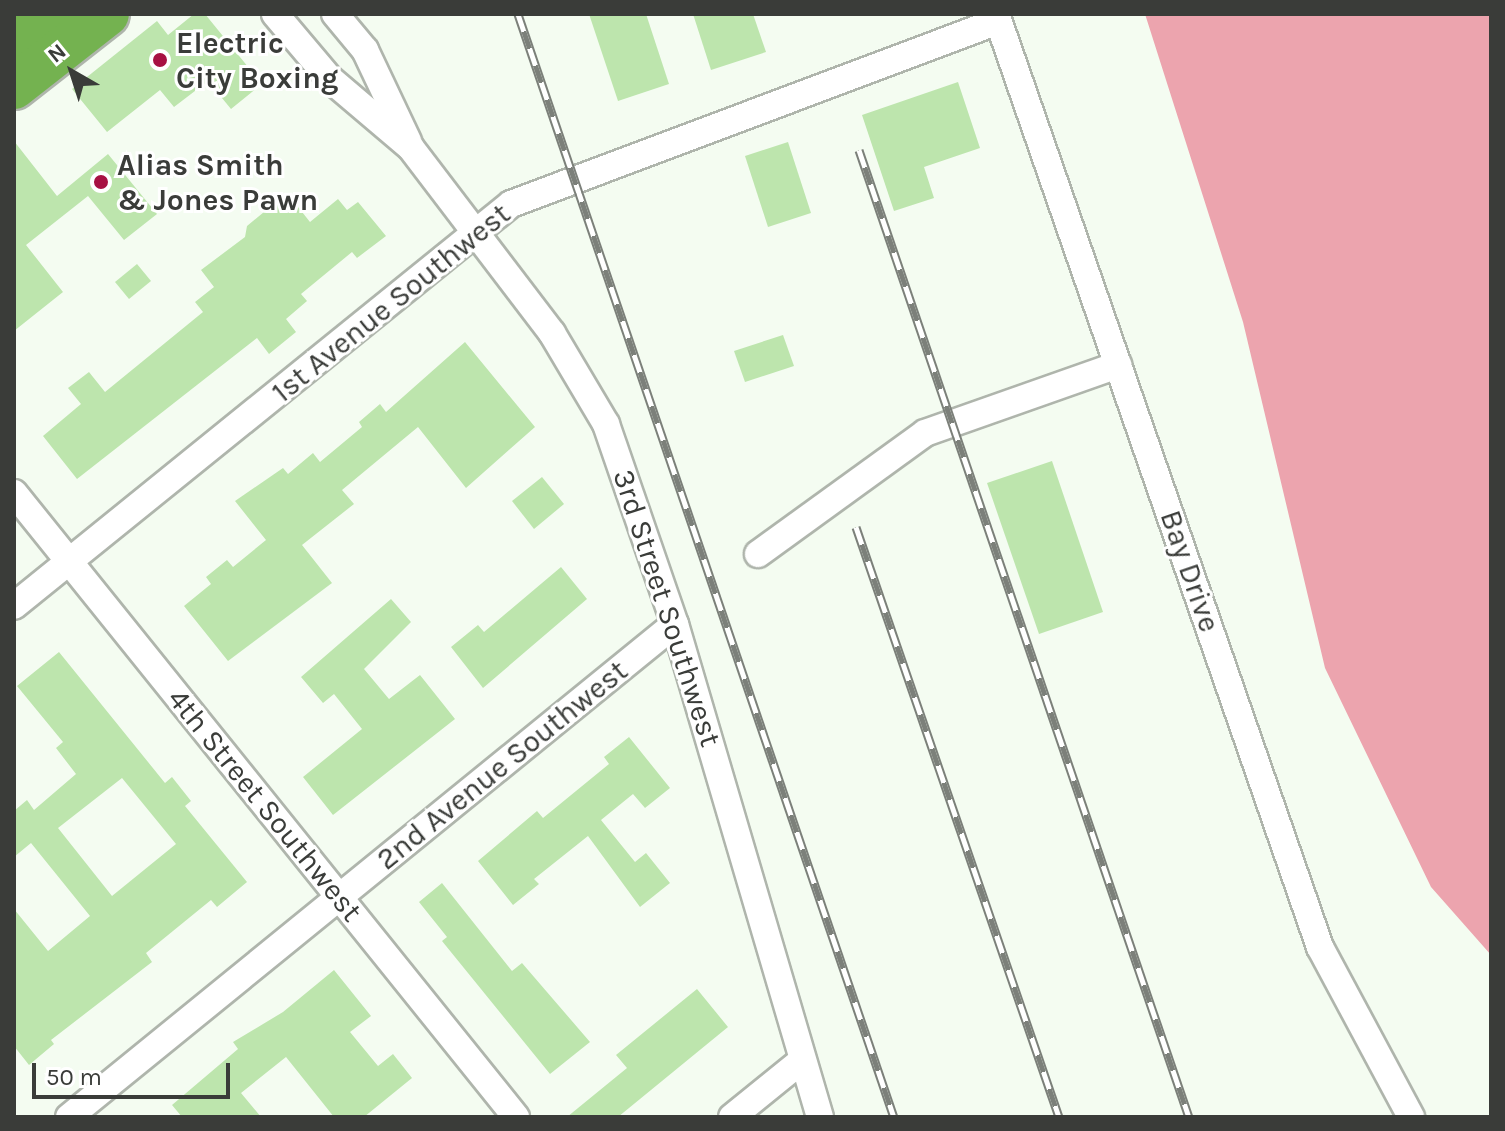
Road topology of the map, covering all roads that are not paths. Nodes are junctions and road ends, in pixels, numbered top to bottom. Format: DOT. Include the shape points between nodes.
graph roads {
  1 [pos="48,14"];
  2 [pos="107,14"];
  3 [pos="275,14"];
  4 [pos="335,14"];
  5 [pos="997,18"];
  6 [pos="14,41"];
  7 [pos="14,87"];
  8 [pos="411,148"];
  9 [pos="476,232"];
  10 [pos="1118,365"];
  11 [pos="14,493"];
  12 [pos="758,554"];
  13 [pos="69,561"];
  14 [pos="14,606"];
  15 [pos="675,624"];
  16 [pos="339,897"];
  17 [pos="800,1062"];
  18 [pos="69,1117"];
  19 [pos="516,1117"];
  20 [pos="732,1117"];
  21 [pos="820,1117"];
  22 [pos="1411,1117"];
  1 -- 6 [label="highway"];
  2 -- 7 [label="highway"];
  3 -- 8 [label="street, 3rd Street Southwest" via="330,79"];
  4 -- 8 [label="street, 3rd Street Southwest" via="365,50"];
  5 -- 9 [label="street, 1st Avenue Southwest" via="511,204"];
  5 -- 10 [label="street, Bay Drive"];
  8 -- 9 [label="street, 3rd Street Southwest"];
  9 -- 13 [label="street, 1st Avenue Southwest"];
  9 -- 15 [label="street, 3rd Street Southwest" via="552,333 606,424"];
  10 -- 12 [label="street" via="925,433"];
  10 -- 22 [label="street, Bay Drive" via="1320,947"];
  11 -- 13 [label="street, 4th Street Southwest"];
  13 -- 14 [label="street, 1st Avenue Southwest"];
  13 -- 16 [label="street, 4th Street Southwest"];
  15 -- 16 [label="street, 2nd Avenue Southwest"];
  15 -- 17 [label="street, 3rd Street Southwest"];
  16 -- 18 [label="street, 2nd Avenue Southwest"];
  16 -- 19 [label="street, 4th Street Southwest"];
  17 -- 20 [label="street"];
  17 -- 21 [label="street, 3rd Street Southwest"];
}
